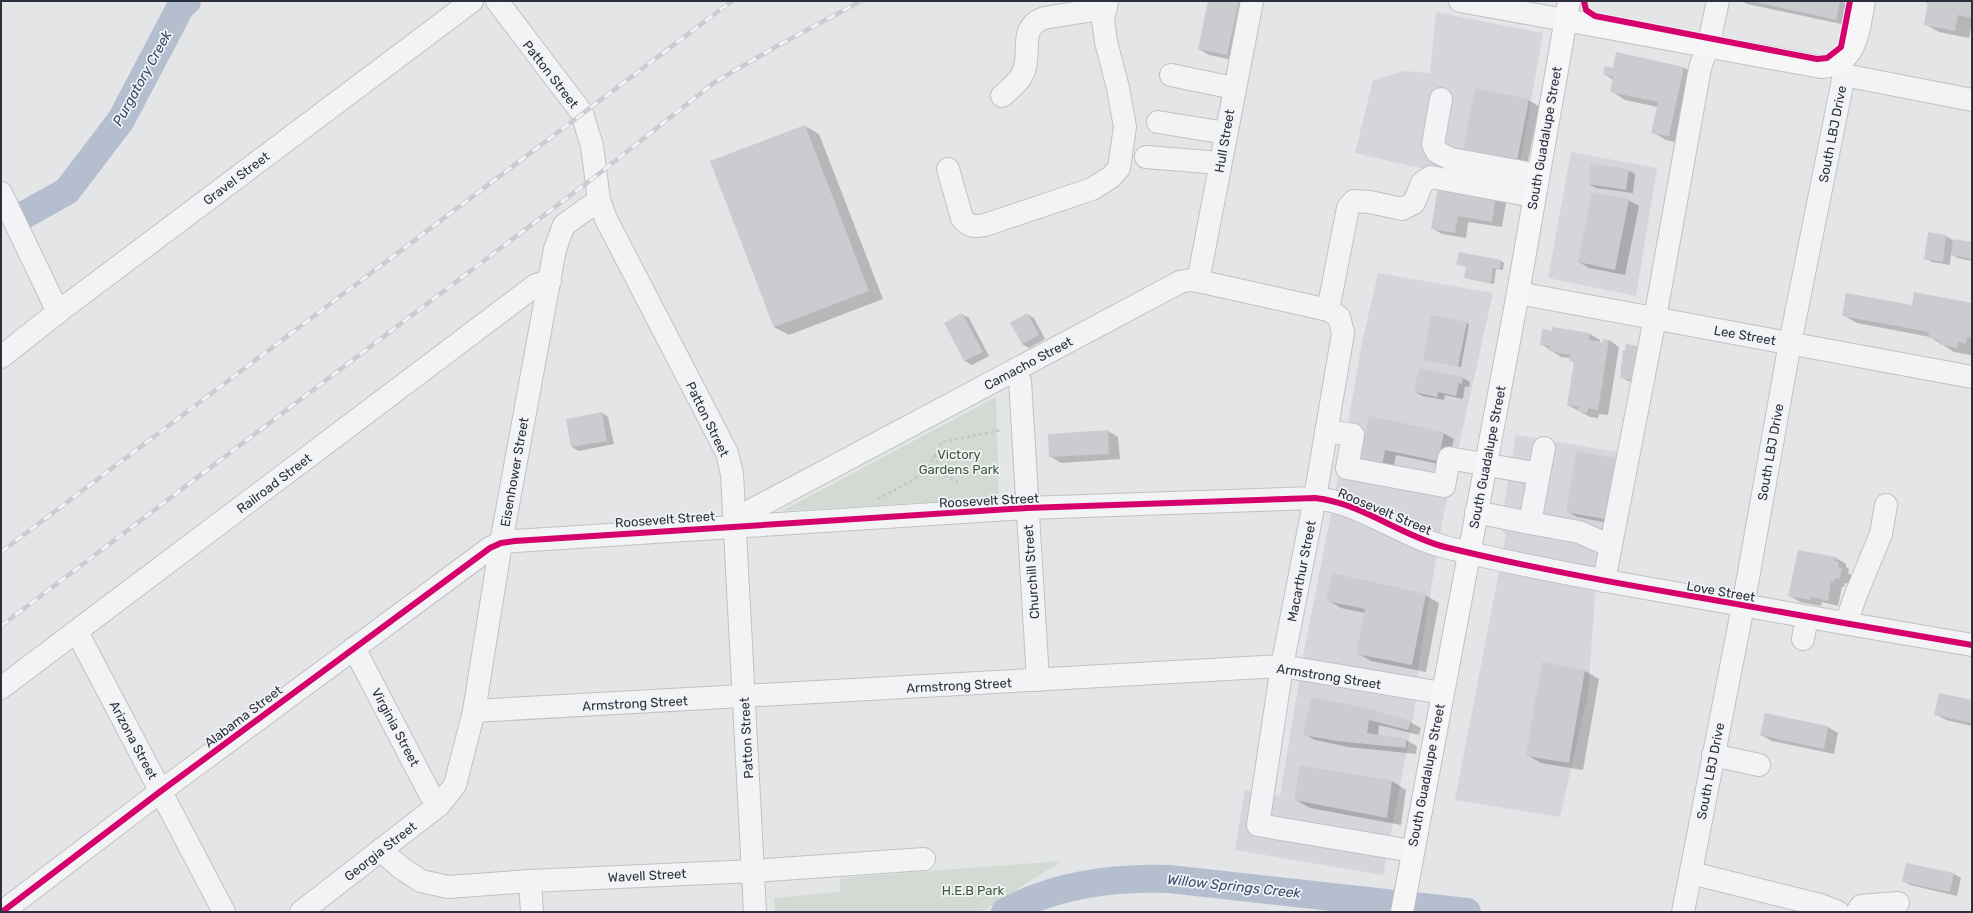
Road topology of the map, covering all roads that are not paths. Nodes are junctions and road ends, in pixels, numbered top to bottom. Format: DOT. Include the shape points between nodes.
graph roads {
  1 [pos="472,1"];
  2 [pos="497,1"];
  3 [pos="1252,1"];
  4 [pos="1460,1"];
  5 [pos="1718,1"];
  6 [pos="1864,1"];
  7 [pos="1106,4"];
  8 [pos="1496,5"];
  9 [pos="1525,7"];
  10 [pos="1567,11"];
  11 [pos="1707,46"];
  12 [pos="1841,70"];
  13 [pos="1171,75"];
  14 [pos="1234,88"];
  15 [pos="1002,96"];
  16 [pos="1442,99"];
  17 [pos="1972,100"];
  18 [pos="1158,122"];
  19 [pos="1226,134"];
  20 [pos="1146,157"];
  21 [pos="1220,163"];
  22 [pos="948,169"];
  23 [pos="1536,185"];
  24 [pos="1,193"];
  25 [pos="599,200"];
  26 [pos="1198,281"];
  27 [pos="550,282"];
  28 [pos="1518,293"];
  29 [pos="58,312"];
  30 [pos="1333,313"];
  31 [pos="1655,318"];
  32 [pos="1790,343"];
  33 [pos="1,357"];
  34 [pos="1015,370"];
  35 [pos="1972,377"];
  36 [pos="1326,431"];
  37 [pos="1544,448"];
  38 [pos="1485,465"];
  39 [pos="1539,474"];
  40 [pos="1315,498"];
  41 [pos="1886,506"];
  42 [pos="1027,508"];
  43 [pos="1476,512"];
  44 [pos="1530,523"];
  45 [pos="735,525"];
  46 [pos="501,543"];
  47 [pos="1611,546"];
  48 [pos="1468,552"];
  49 [pos="1604,581"];
  50 [pos="1743,606"];
  51 [pos="1807,616"];
  52 [pos="1846,623"];
  53 [pos="77,632"];
  54 [pos="1803,639"];
  55 [pos="1972,645"];
  56 [pos="354,648"];
  57 [pos="1282,666"];
  58 [pos="1038,680"];
  59 [pos="1,688"];
  60 [pos="1442,693"];
  61 [pos="744,696"];
  62 [pos="474,711"];
  63 [pos="1713,755"];
  64 [pos="1759,765"];
  65 [pos="455,785"];
  66 [pos="161,791"];
  67 [pos="439,806"];
  68 [pos="381,850"];
  69 [pos="1412,851"];
  70 [pos="924,859"];
  71 [pos="754,871"];
  72 [pos="1691,873"];
  73 [pos="530,881"];
  74 [pos="1898,902"];
  75 [pos="2,912"];
  76 [pos="224,912"];
  77 [pos="301,912"];
  78 [pos="532,912"];
  79 [pos="756,912"];
  80 [pos="1402,912"];
  81 [pos="1683,912"];
  82 [pos="1838,912"];
  83 [pos="1857,912"];
  1 -- 29 [label="street, Gravel Street"];
  2 -- 25 [label="street, Patton Street" via="582,113 592,146"];
  3 -- 14 [label="street, Hull Street"];
  4 -- 8 [label="street"];
  5 -- 11 [label="street"];
  6 -- 12 [label="main road" via="1853,48"];
  7 -- 15 [label="street" via="1036,21 1027,38 1025,67 1020,80"];
  7 -- 22 [label="street" via="1103,20 1106,42 1118,88 1124,127 1119,168 1111,177 1092,189 985,226 975,227 967,224 962,218"];
  8 -- 9 [label="street"];
  9 -- 10 [label="street"];
  10 -- 11 [label="main road"];
  10 -- 23 [label="main road, South Guadalupe Street"];
  11 -- 12 [label="main road"];
  11 -- 31 [label="street" via="1699,75"];
  12 -- 17 [label="street"];
  12 -- 32 [label="street, South LBJ Drive"];
  13 -- 14 [label="street"];
  14 -- 19 [label="street, Hull Street"];
  16 -- 23 [label="street" via="1433,144 1437,152 1450,159"];
  18 -- 19 [label="street"];
  19 -- 21 [label="street, Hull Street"];
  20 -- 21 [label="street"];
  21 -- 26 [label="street, Hull Street"];
  23 -- 28 [label="main road, South Guadalupe Street"];
  23 -- 30 [label="street" via="1431,177 1422,183 1414,204 1402,209 1354,201 1348,208"];
  24 -- 29 [label="street"];
  25 -- 27 [label="street, Eisenhower Street" via="564,225 555,249"];
  25 -- 45 [label="street, Patton Street" via="606,219 726,453 732,474"];
  26 -- 30 [label="street, Camacho Street"];
  26 -- 34 [label="street, Camacho Street" via="1180,282"];
  27 -- 46 [label="street, Eisenhower Street"];
  27 -- 53 [label="street, Railroad Street" via="536,285"];
  28 -- 31 [label="street, Lee Street"];
  28 -- 38 [label="main road, South Guadalupe Street"];
  29 -- 33 [label="street, Gravel Street"];
  30 -- 36 [label="street, Macarthur Street" via="1343,333"];
  31 -- 32 [label="street, Lee Street"];
  31 -- 47 [label="street"];
  32 -- 35 [label="street, Lee Street"];
  32 -- 50 [label="street, South LBJ Drive"];
  34 -- 42 [label="street, Churchill Street" via="1020,381"];
  34 -- 45 [label="street, Camacho Street" via="760,506"];
  36 -- 38 [label="street" via="1353,436 1347,468 1444,486 1449,458"];
  36 -- 40 [label="street, Macarthur Street"];
  37 -- 39 [label="street"];
  38 -- 39 [label="street"];
  38 -- 43 [label="main road, South Guadalupe Street"];
  39 -- 44 [label="street"];
  40 -- 42 [label="street, Roosevelt Street"];
  40 -- 48 [label="street, Roosevelt Street" via="1353,506 1413,536"];
  40 -- 57 [label="street, Macarthur Street"];
  41 -- 52 [label="street" via="1881,534"];
  42 -- 45 [label="street, Roosevelt Street"];
  42 -- 58 [label="street, Churchill Street"];
  43 -- 44 [label="street"];
  43 -- 48 [label="main road, South Guadalupe Street"];
  44 -- 47 [label="street" via="1579,532"];
  45 -- 46 [label="street, Roosevelt Street"];
  45 -- 61 [label="street, Patton Street"];
  46 -- 56 [label="street, Alabama Street" via="490,548"];
  46 -- 62 [label="street, Eisenhower Street"];
  47 -- 49 [label="street"];
  48 -- 49 [label="street, Love Street"];
  48 -- 60 [label="main road, South Guadalupe Street"];
  49 -- 50 [label="street, Love Street"];
  50 -- 51 [label="street, Love Street"];
  50 -- 63 [label="street, South LBJ Drive"];
  51 -- 52 [label="street, Love Street"];
  51 -- 54 [label="street"];
  52 -- 55 [label="street, Love Street"];
  53 -- 59 [label="street, Railroad Street"];
  53 -- 66 [label="street, Arizona Street"];
  56 -- 66 [label="street, Alabama Street"];
  56 -- 67 [label="street, Virginia Street" via="430,794"];
  57 -- 58 [label="street, Armstrong Street"];
  57 -- 60 [label="street, Armstrong Street"];
  57 -- 69 [label="street, Macarthur Street" via="1258,825"];
  58 -- 61 [label="street, Armstrong Street"];
  60 -- 69 [label="main road, South Guadalupe Street"];
  61 -- 62 [label="street, Armstrong Street"];
  61 -- 71 [label="street, Patton Street"];
  62 -- 65 [label="street, Eisenhower Street"];
  63 -- 64 [label="street"];
  63 -- 72 [label="street, South LBJ Drive"];
  65 -- 67 [label="street, Georgia Street"];
  66 -- 75 [label="street, Alabama Street"];
  66 -- 76 [label="street, Arizona Street"];
  67 -- 68 [label="street, Georgia Street"];
  68 -- 73 [label="street, Wavell Street" via="421,881 434,885 448,887"];
  68 -- 77 [label="street, Georgia Street"];
  69 -- 80 [label="main road, South Guadalupe Street"];
  70 -- 71 [label="street, Wavell Street"];
  71 -- 73 [label="street, Wavell Street"];
  71 -- 79 [label="street, Patton Street"];
  72 -- 81 [label="street, South LBJ Drive"];
  72 -- 82 [label="street" via="1820,905"];
  73 -- 78 [label="street"];
  74 -- 83 [label="street" via="1861,906"];
}
